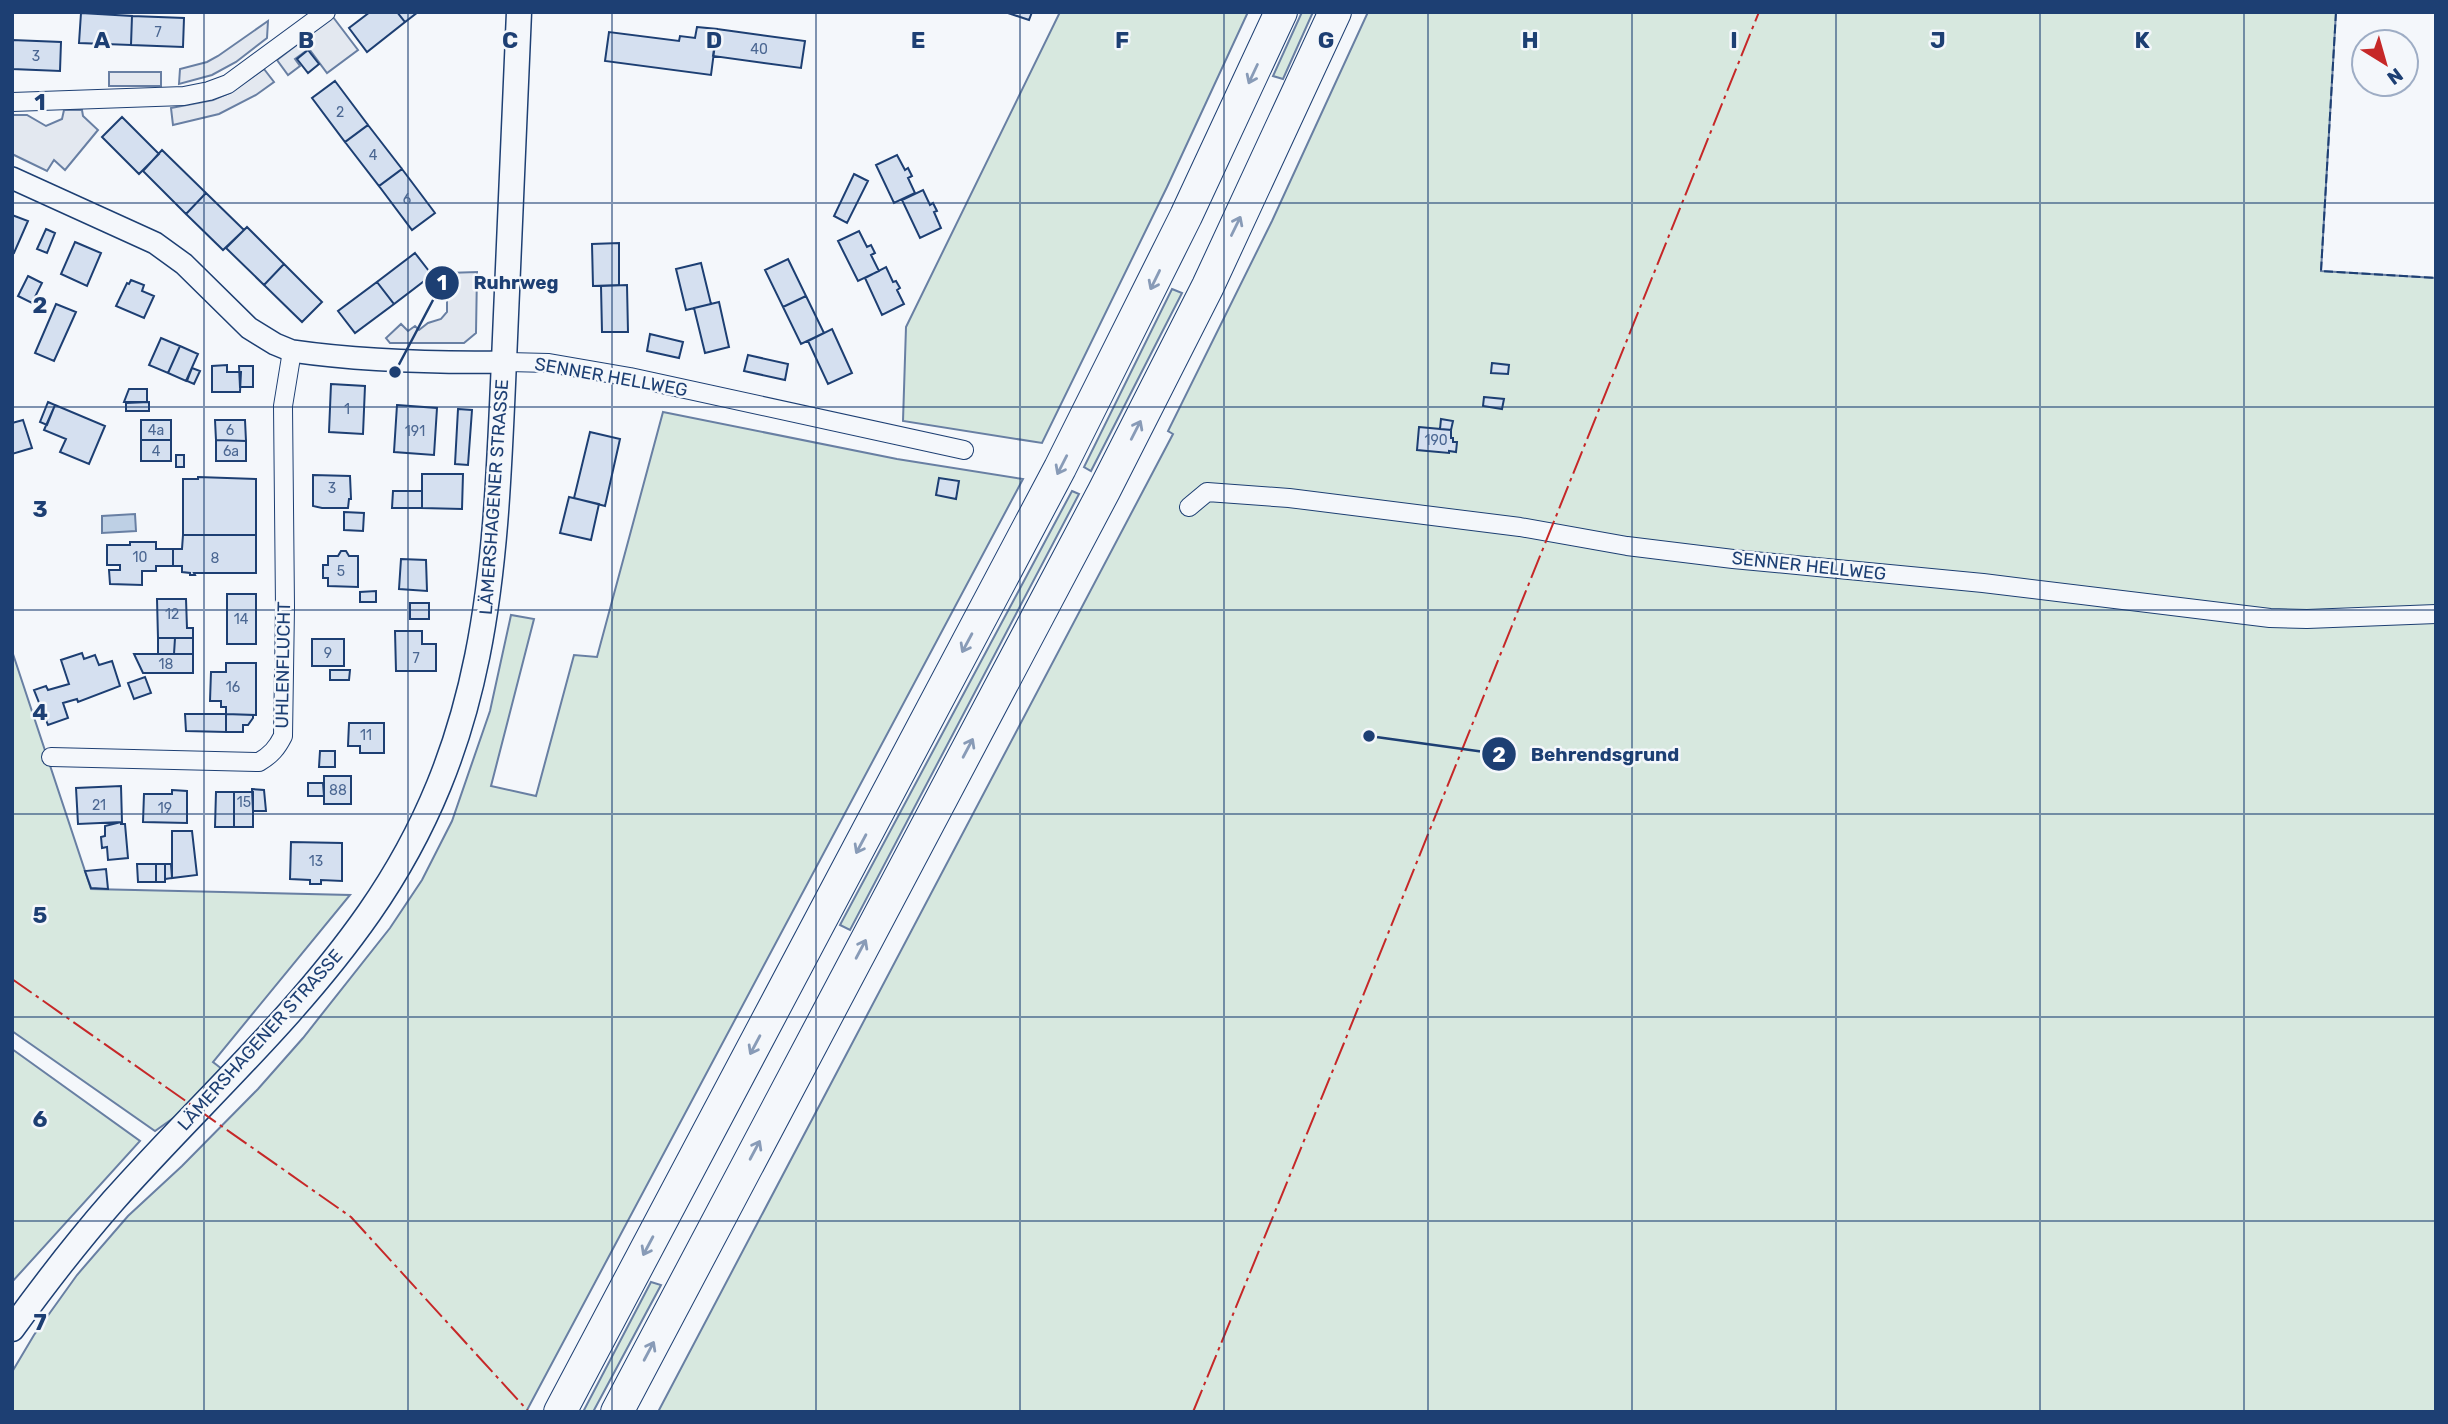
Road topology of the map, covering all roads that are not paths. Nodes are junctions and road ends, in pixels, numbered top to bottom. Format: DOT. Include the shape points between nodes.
graph roads {
  1 [pos="326,12"];
  2 [pos="519,12"];
  3 [pos="1281,12"];
  4 [pos="1335,12"];
  5 [pos="12,102"];
  6 [pos="12,178"];
  7 [pos="292,351"];
  8 [pos="504,362"];
  9 [pos="964,450"];
  10 [pos="1189,508"];
  11 [pos="2436,614"];
  12 [pos="51,757"];
  13 [pos="12,1329"];
  14 [pos="560,1412"];
  15 [pos="617,1412"];
  1 -- 5 [label="street" via="242,75 209,91 184,96"];
  2 -- 8 [label="main road, LÄMERSHAGENER STRASSE"];
  3 -- 14 [label="highway, one-way" via="1060,468"];
  15 -- 4 [label="highway, one-way" via="1117,466"];
  6 -- 7 [label="street, SENNER HELLWEG" via="155,243 184,264 248,328"];
  7 -- 8 [label="street, SENNER HELLWEG" via="403,361"];
  7 -- 12 [label="street, UHLENFLUCHT" via="283,406 285,607 283,736 279,744 259,762"];
  8 -- 9 [label="street, SENNER HELLWEG" via="549,363 630,377"];
  8 -- 13 [label="main road, LÄMERSHAGENER STRASSE" via="494,544 482,640 460,729 424,823 368,916 306,994 114,1201"];
  10 -- 11 [label="street, SENNER HELLWEG" via="1207,492 1289,498 1520,527 1627,546 2270,618"];
}
